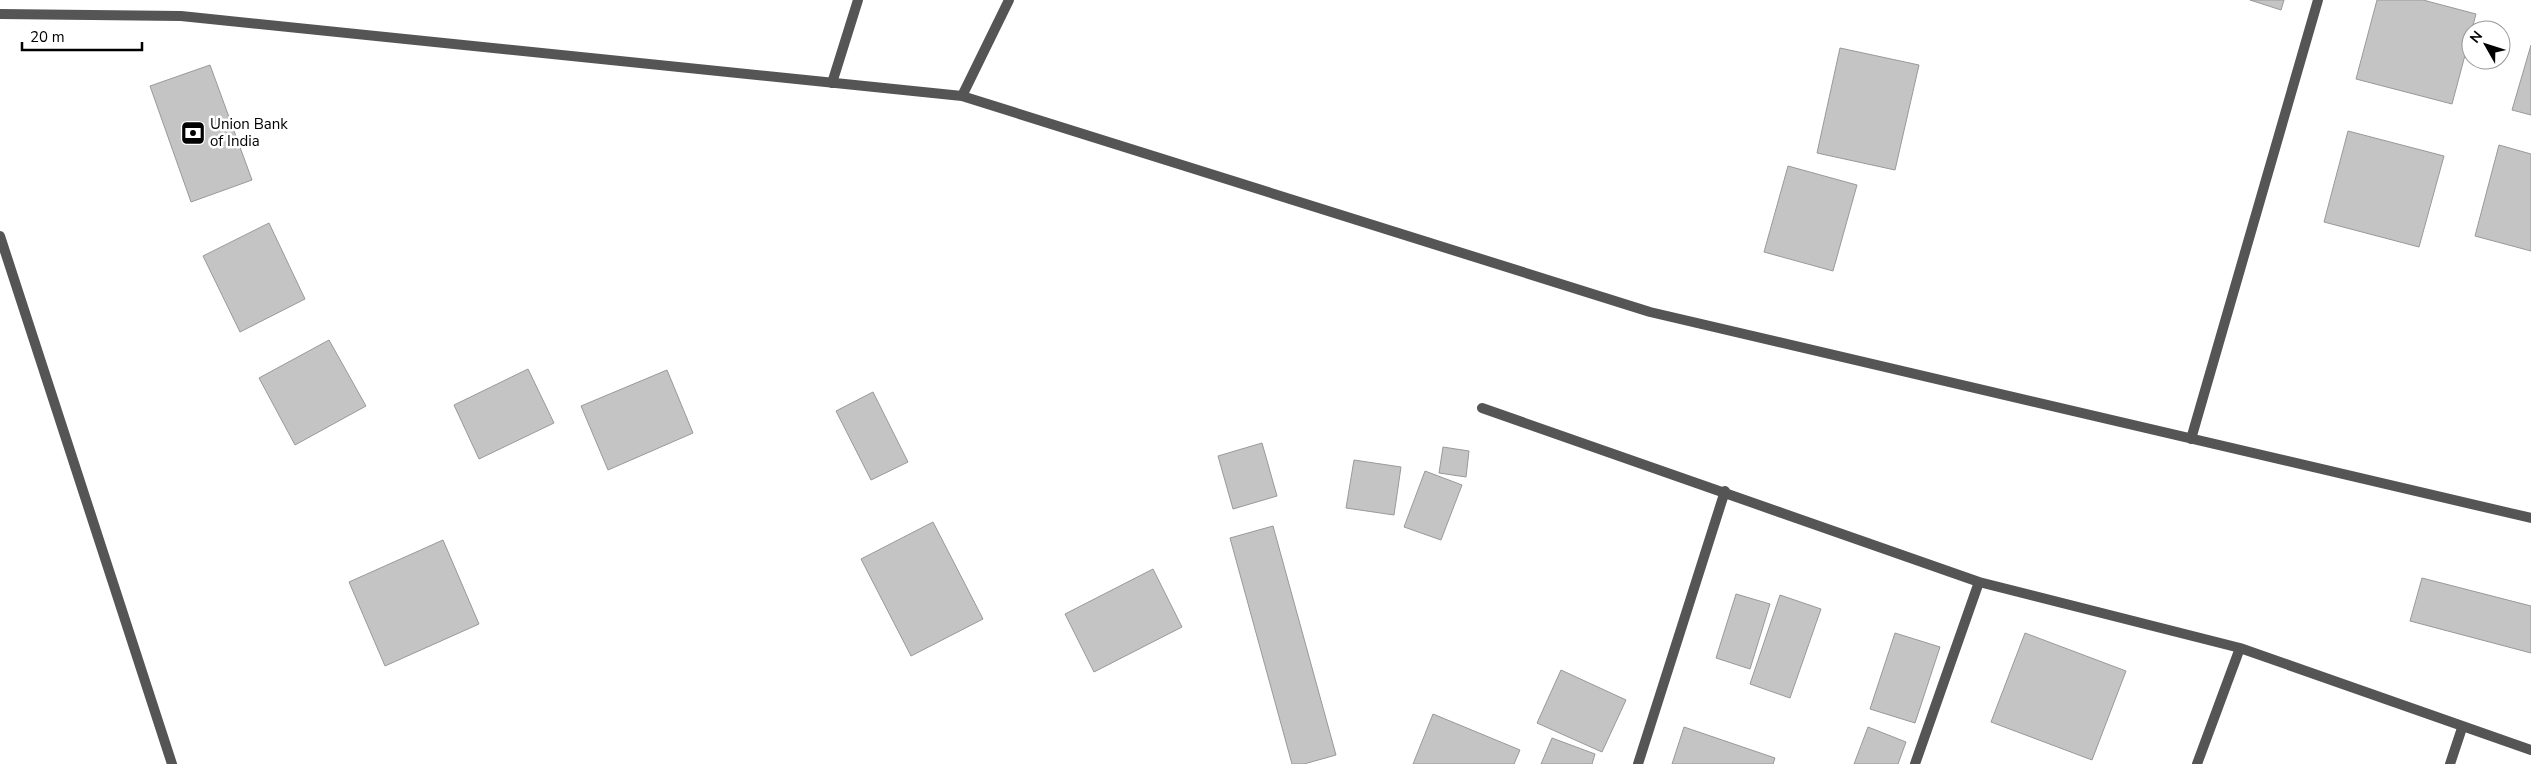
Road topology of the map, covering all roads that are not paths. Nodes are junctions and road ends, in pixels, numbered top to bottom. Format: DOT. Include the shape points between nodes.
graph roads {
  1 [pos="858,0"];
  2 [pos="1009,0"];
  3 [pos="2318,0"];
  4 [pos="0,14"];
  5 [pos="832,83"];
  6 [pos="962,96"];
  7 [pos="0,236"];
  8 [pos="1482,408"];
  9 [pos="2191,439"];
  10 [pos="1725,491"];
  11 [pos="2531,518"];
  12 [pos="1979,582"];
  13 [pos="2240,648"];
  14 [pos="2462,728"];
  15 [pos="2531,750"];
  16 [pos="172,764"];
  17 [pos="1638,764"];
  18 [pos="1915,764"];
  19 [pos="2197,764"];
  20 [pos="2450,764"];
  1 -- 5 [label="street"];
  2 -- 6 [label="street"];
  3 -- 9 [label="street"];
  4 -- 5 [label="street" via="181,16"];
  5 -- 6 [label="street"];
  6 -- 9 [label="street" via="1650,312"];
  7 -- 16 [label="street"];
  8 -- 10 [label="street"];
  9 -- 11 [label="street"];
  10 -- 12 [label="street"];
  10 -- 17 [label="street"];
  12 -- 13 [label="street"];
  12 -- 18 [label="street"];
  13 -- 14 [label="street"];
  13 -- 19 [label="street"];
  14 -- 15 [label="street"];
  14 -- 20 [label="street"];
}
